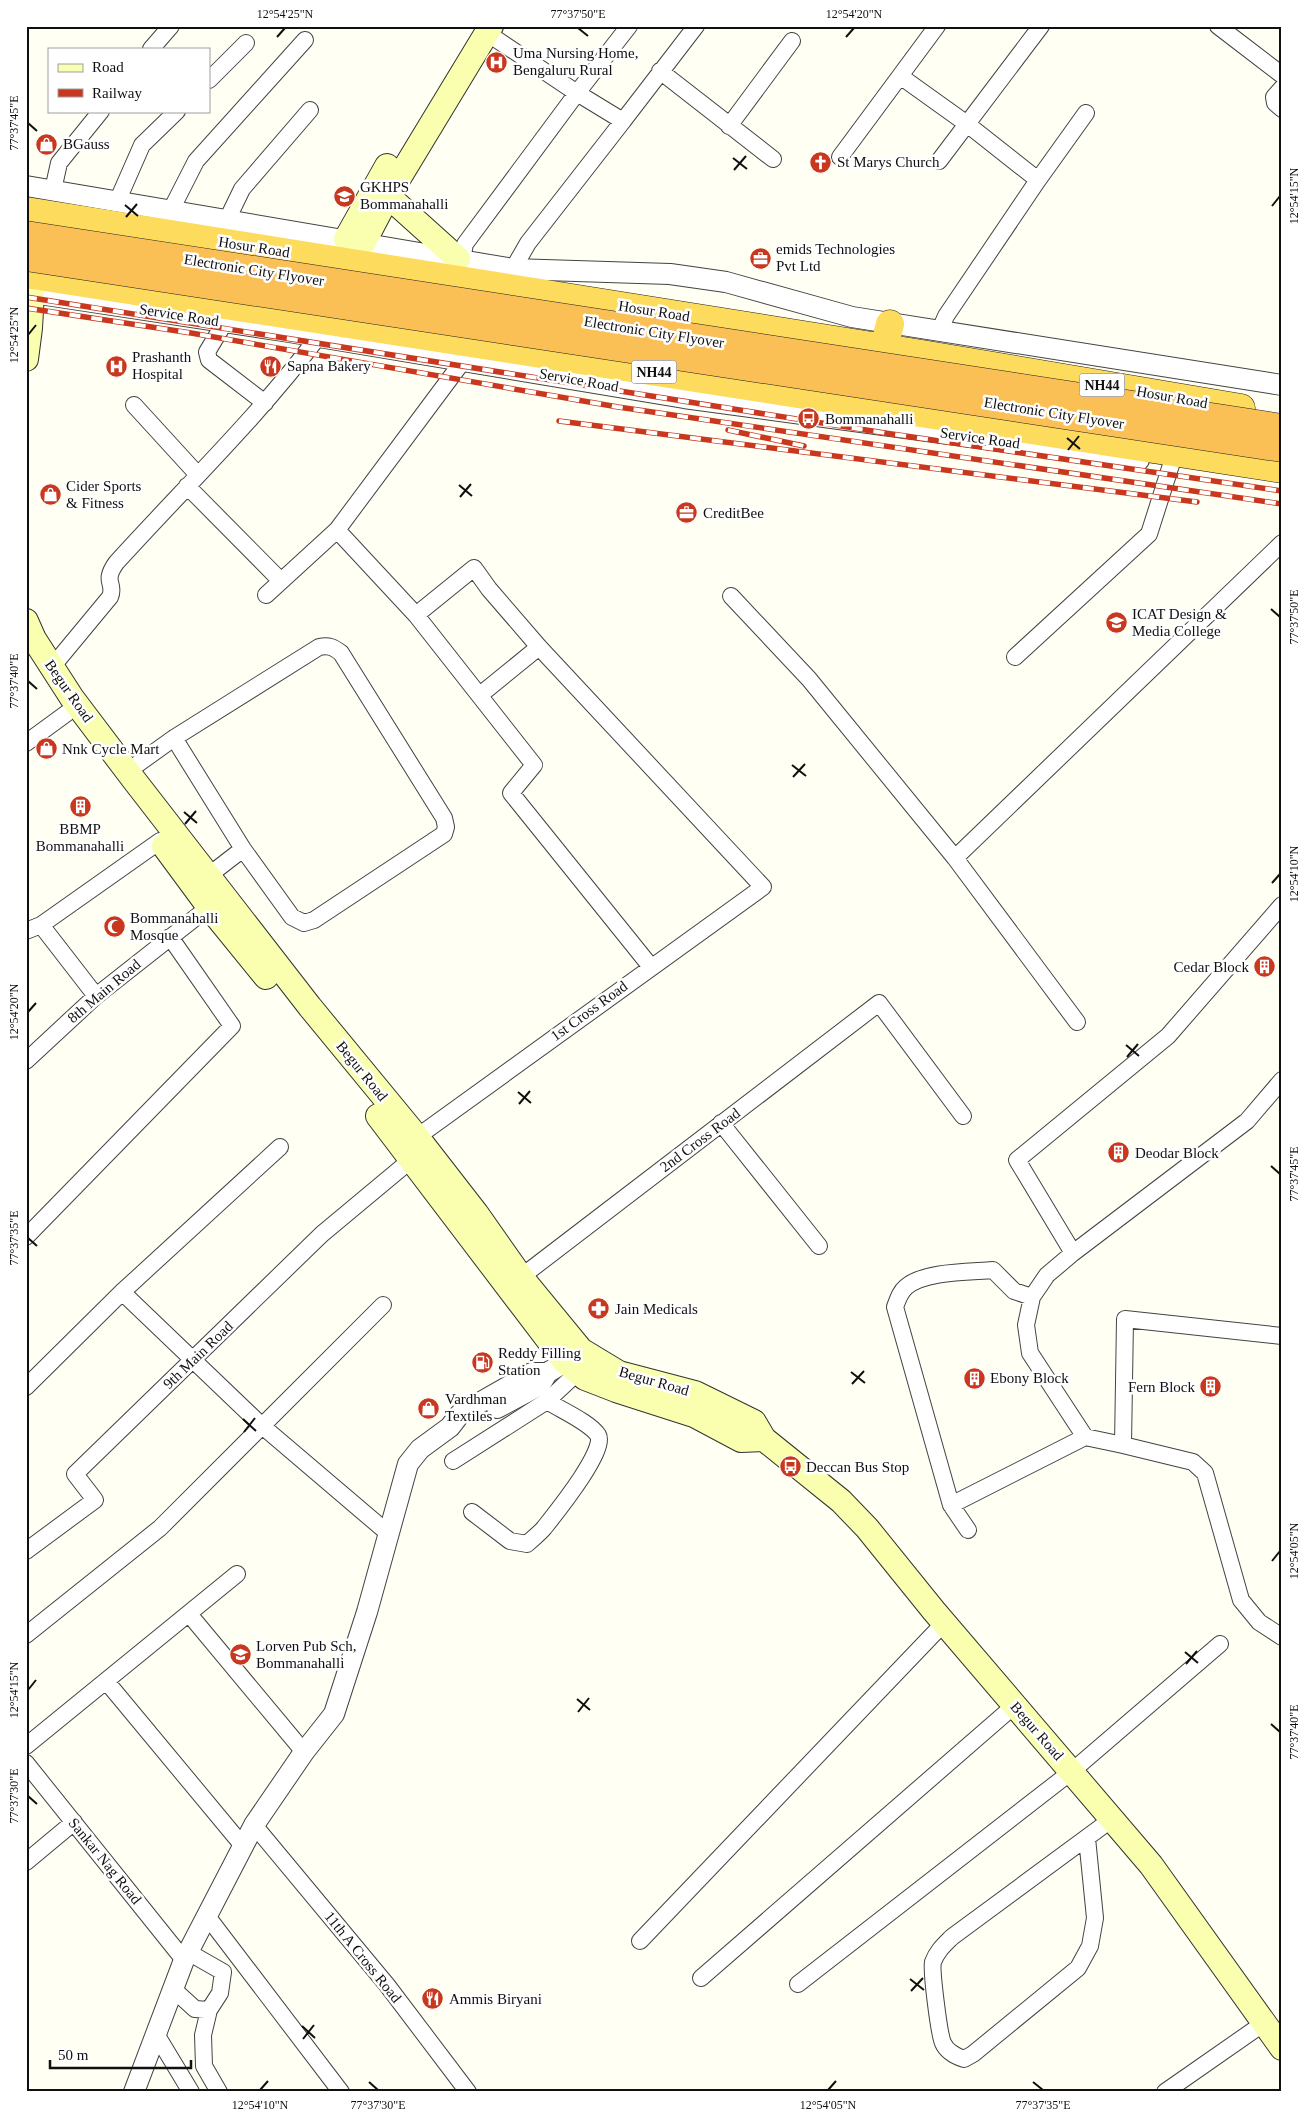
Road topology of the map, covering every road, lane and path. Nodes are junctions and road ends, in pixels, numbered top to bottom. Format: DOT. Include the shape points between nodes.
graph roads {
  1 [pos="171,26"];
  2 [pos="629,26"];
  3 [pos="696,26"];
  4 [pos="937,26"];
  5 [pos="1041,26"];
  6 [pos="1218,26"];
  7 [pos="484,28"];
  8 [pos="305,40"];
  9 [pos="792,41"];
  10 [pos="246,43"];
  11 [pos="152,48"];
  12 [pos="660,71"];
  13 [pos="1282,75"];
  14 [pos="900,76"];
  15 [pos="210,79"];
  16 [pos="1282,88"];
  17 [pos="577,93"];
  18 [pos="1282,109"];
  19 [pos="310,110"];
  20 [pos="100,112"];
  21 [pos="176,112"];
  22 [pos="1086,113"];
  23 [pos="623,121"];
  24 [pos="967,124"];
  25 [pos="729,126"];
  26 [pos="840,157"];
  27 [pos="774,159"];
  28 [pos="939,161"];
  29 [pos="1038,180"];
  30 [pos="26,186"];
  31 [pos="53,190"];
  32 [pos="388,196"];
  33 [pos="117,202"];
  34 [pos="171,210"];
  35 [pos="30,219"];
  36 [pos="227,220"];
  37 [pos="355,240"];
  38 [pos="460,259"];
  39 [pos="512,269"];
  40 [pos="29,278"];
  41 [pos="225,322"];
  42 [pos="939,332"];
  43 [pos="887,336"];
  44 [pos="318,337"];
  45 [pos="26,359"];
  46 [pos="464,361"];
  47 [pos="1282,385"];
  48 [pos="265,403"];
  49 [pos="134,405"];
  50 [pos="1282,416"];
  51 [pos="1282,428"];
  52 [pos="1282,448"];
  53 [pos="1171,465"];
  54 [pos="1282,469"];
  55 [pos="192,480"];
  56 [pos="1282,480"];
  57 [pos="337,530"];
  58 [pos="1282,543"];
  59 [pos="281,581"];
  60 [pos="266,595"];
  61 [pos="731,596"];
  62 [pos="416,615"];
  63 [pos="26,621"];
  64 [pos="539,647"];
  65 [pos="26,656"];
  66 [pos="1015,657"];
  67 [pos="52,667"];
  68 [pos="480,695"];
  69 [pos="67,713"];
  70 [pos="174,738"];
  71 [pos="26,743"];
  72 [pos="128,771"];
  73 [pos="160,841"];
  74 [pos="243,849"];
  75 [pos="955,858"];
  76 [pos="208,876"];
  77 [pos="1282,905"];
  78 [pos="210,907"];
  79 [pos="34,928"];
  80 [pos="170,937"];
  81 [pos="651,966"];
  82 [pos="96,996"];
  83 [pos="1077,1022"];
  84 [pos="26,1061"];
  85 [pos="1282,1080"];
  86 [pos="963,1116"];
  87 [pos="721,1123"];
  88 [pos="280,1147"];
  89 [pos="414,1148"];
  90 [pos="26,1237"];
  91 [pos="820,1246"];
  92 [pos="1074,1253"];
  93 [pos="521,1277"];
  94 [pos="122,1292"];
  95 [pos="1032,1297"];
  96 [pos="383,1304"];
  97 [pos="1282,1336"];
  98 [pos="194,1360"];
  99 [pos="568,1365"];
  100 [pos="26,1387"];
  101 [pos="547,1401"];
  102 [pos="261,1425"];
  103 [pos="1085,1437"];
  104 [pos="1122,1445"];
  105 [pos="453,1461"];
  106 [pos="951,1505"];
  107 [pos="472,1512"];
  108 [pos="968,1530"];
  109 [pos="389,1534"];
  110 [pos="26,1551"];
  111 [pos="237,1574"];
  112 [pos="189,1614"];
  113 [pos="944,1622"];
  114 [pos="26,1635"];
  115 [pos="1282,1637"];
  116 [pos="1220,1644"];
  117 [pos="106,1681"];
  118 [pos="1015,1705"];
  119 [pos="26,1746"];
  120 [pos="304,1752"];
  121 [pos="26,1763"];
  122 [pos="1071,1772"];
  123 [pos="1112,1819"];
  124 [pos="74,1822"];
  125 [pos="254,1825"];
  126 [pos="1087,1838"];
  127 [pos="243,1846"];
  128 [pos="26,1862"];
  129 [pos="207,1916"];
  130 [pos="640,1941"];
  131 [pos="188,1955"];
  132 [pos="701,1978"];
  133 [pos="798,1984"];
  134 [pos="176,1991"];
  135 [pos="209,2010"];
  136 [pos="1264,2023"];
  137 [pos="156,2034"];
  138 [pos="1282,2048"];
  139 [pos="1174,2089"];
  140 [pos="134,2092"];
  141 [pos="192,2092"];
  142 [pos="219,2092"];
  143 [pos="341,2092"];
  144 [pos="468,2092"];
  1 -- 11 [label="street"];
  2 -- 17 [label="street"];
  3 -- 12 [label="street"];
  4 -- 14 [label="street"];
  5 -- 24 [label="street"];
  6 -- 13 [label="street"];
  7 -- 17 [label="street"];
  7 -- 32 [label="main road"];
  7 -- 37 [label="main road" via="373,189"];
  8 -- 34 [label="street" via="196,161"];
  9 -- 25 [label="street"];
  10 -- 15 [label="street"];
  12 -- 23 [label="street"];
  12 -- 25 [label="street"];
  14 -- 24 [label="street"];
  14 -- 26 [label="street"];
  16 -- 18 [label="street" via="1274,97"];
  17 -- 23 [label="street"];
  17 -- 38 [label="street" via="465,244"];
  19 -- 36 [label="street" via="242,188"];
  20 -- 31 [label="street" via="59,163"];
  21 -- 33 [label="street" via="142,145"];
  22 -- 29 [label="street"];
  23 -- 39 [label="street" via="528,243"];
  24 -- 28 [label="street"];
  24 -- 29 [label="street"];
  25 -- 27 [label="street"];
  29 -- 42 [label="street" via="946,316"];
  30 -- 31 [label="street"];
  31 -- 33 [label="street"];
  32 -- 37 [label="main road"];
  32 -- 38 [label="main road"];
  33 -- 34 [label="street"];
  34 -- 36 [label="street"];
  35 -- 40 [label="main road"];
  35 -- 43 [label="highway, Hosur Road / NH44"];
  35 -- 51 [label="highway, Electronic City Flyover, bridge"];
  36 -- 37 [label="street"];
  37 -- 38 [label="street"];
  38 -- 39 [label="street"];
  39 -- 43 [label="street" via="670,274 716,280 852,317"];
  40 -- 41 [label="street, Service Road"];
  40 -- 45 [label="main road" via="30,328"];
  40 -- 52 [label="highway, Electronic City Flyover, bridge"];
  40 -- 54 [label="highway, NH44"];
  41 -- 44 [label="street, Service Road"];
  41 -- 48 [label="street" via="207,352 209,360"];
  42 -- 43 [label="street"];
  42 -- 47 [label="street"];
  43 -- 50 [label="highway, Hosur Road / NH44"];
  44 -- 46 [label="street, Service Road"];
  44 -- 48 [label="street"];
  46 -- 53 [label="street, Service Road" via="684,398"];
  46 -- 57 [label="street"];
  48 -- 55 [label="street"];
  49 -- 55 [label="street"];
  53 -- 56 [label="street, Service Road"];
  53 -- 66 [label="street" via="1149,534"];
  55 -- 59 [label="street"];
  55 -- 67 [label="street" via="116,563 109,575 110,596"];
  57 -- 59 [label="street"];
  57 -- 62 [label="street"];
  58 -- 75 [label="street"];
  59 -- 60 [label="street"];
  61 -- 75 [label="street" via="809,678"];
  62 -- 64 [label="street" via="474,568"];
  62 -- 68 [label="street"];
  63 -- 67 [label="main road, Begur Road"];
  64 -- 68 [label="street"];
  64 -- 81 [label="street, 1st Cross Road" via="763,887"];
  65 -- 69 [label="main road, Begur Road"];
  67 -- 72 [label="main road, Begur Road"];
  68 -- 81 [label="street" via="534,765 511,793"];
  69 -- 71 [label="street"];
  69 -- 73 [label="main road, Begur Road"];
  70 -- 72 [label="street"];
  70 -- 74 [label="street"];
  70 -- 74 [label="street" via="318,647 334,647 341,653 444,818 446,827 438,839 314,920 304,923 292,917"];
  72 -- 76 [label="main road, Begur Road"];
  73 -- 78 [label="main road, Begur Road"];
  73 -- 79 [label="street"];
  74 -- 76 [label="street"];
  75 -- 83 [label="street"];
  76 -- 89 [label="main road, Begur Road"];
  77 -- 92 [label="street" via="1168,1036 1016,1160"];
  78 -- 80 [label="street, 8th Main Road"];
  78 -- 89 [label="main road, Begur Road"];
  79 -- 82 [label="street"];
  80 -- 82 [label="street, 8th Main Road"];
  80 -- 90 [label="street" via="232,1026"];
  81 -- 89 [label="street, 1st Cross Road"];
  82 -- 84 [label="street, 8th Main Road"];
  85 -- 92 [label="street" via="1247,1121"];
  86 -- 87 [label="street, 2nd Cross Road" via="879,1003"];
  87 -- 91 [label="street"];
  87 -- 93 [label="street, 2nd Cross Road"];
  88 -- 94 [label="street"];
  89 -- 93 [label="main road, Begur Road" via="476,1212"];
  89 -- 98 [label="street, 9th Main Road"];
  89 -- 99 [label="main road, Begur Road"];
  92 -- 95 [label="street" via="1047,1275"];
  93 -- 99 [label="main road, Begur Road"];
  94 -- 98 [label="street"];
  94 -- 100 [label="street"];
  95 -- 103 [label="street" via="1026,1325 1030,1353"];
  95 -- 106 [label="street" via="1014,1291 993,1270 924,1277 906,1286 900,1294 895,1307"];
  96 -- 102 [label="street"];
  97 -- 104 [label="street" via="1125,1319"];
  98 -- 102 [label="street"];
  98 -- 110 [label="street, 9th Main Road" via="75,1474 95,1500"];
  99 -- 101 [label="street"];
  99 -- 109 [label="street" via="532,1373 460,1414 450,1427 420,1449 408,1464"];
  99 -- 113 [label="main road, Begur Road" via="586,1378 694,1415 741,1440 764,1438 854,1514"];
  101 -- 105 [label="street"];
  101 -- 107 [label="street" via="592,1429 599,1437 600,1445 590,1465 542,1530 527,1544 510,1541"];
  102 -- 109 [label="street"];
  102 -- 114 [label="street" via="160,1528"];
  103 -- 104 [label="street"];
  103 -- 106 [label="street"];
  104 -- 115 [label="street" via="1193,1462 1205,1473 1241,1600 1259,1622"];
  106 -- 108 [label="street"];
  109 -- 120 [label="street" via="334,1714"];
  111 -- 112 [label="street"];
  112 -- 117 [label="street"];
  112 -- 120 [label="street"];
  113 -- 118 [label="main road, Begur Road"];
  113 -- 130 [label="street"];
  116 -- 122 [label="street"];
  117 -- 119 [label="street"];
  117 -- 127 [label="street"];
  118 -- 122 [label="main road, Begur Road"];
  118 -- 132 [label="street"];
  120 -- 125 [label="street"];
  121 -- 124 [label="street, Sankar Nag Road"];
  122 -- 123 [label="main road, Begur Road"];
  122 -- 133 [label="street"];
  123 -- 126 [label="street"];
  123 -- 136 [label="main road, Begur Road" via="1151,1864"];
  124 -- 128 [label="street"];
  124 -- 131 [label="street, Sankar Nag Road"];
  125 -- 127 [label="street"];
  125 -- 144 [label="street, 11th A Cross Road" via="387,1985"];
  126 -- 126 [label="street" via="940,1949 932,1964 937,2013 943,2042 954,2056 964,2059 973,2054 1078,1968 1090,1946 1095,1918"];
  127 -- 129 [label="street"];
  129 -- 131 [label="street"];
  129 -- 143 [label="street"];
  131 -- 134 [label="street"];
  131 -- 135 [label="street" via="223,1972 220,1993"];
  134 -- 135 [label="street" via="196,2009"];
  134 -- 137 [label="street"];
  135 -- 142 [label="street" via="202,2041 204,2066"];
  136 -- 138 [label="main road, Begur Road"];
  136 -- 139 [label="street"];
  137 -- 140 [label="street"];
  137 -- 141 [label="street"];
}
